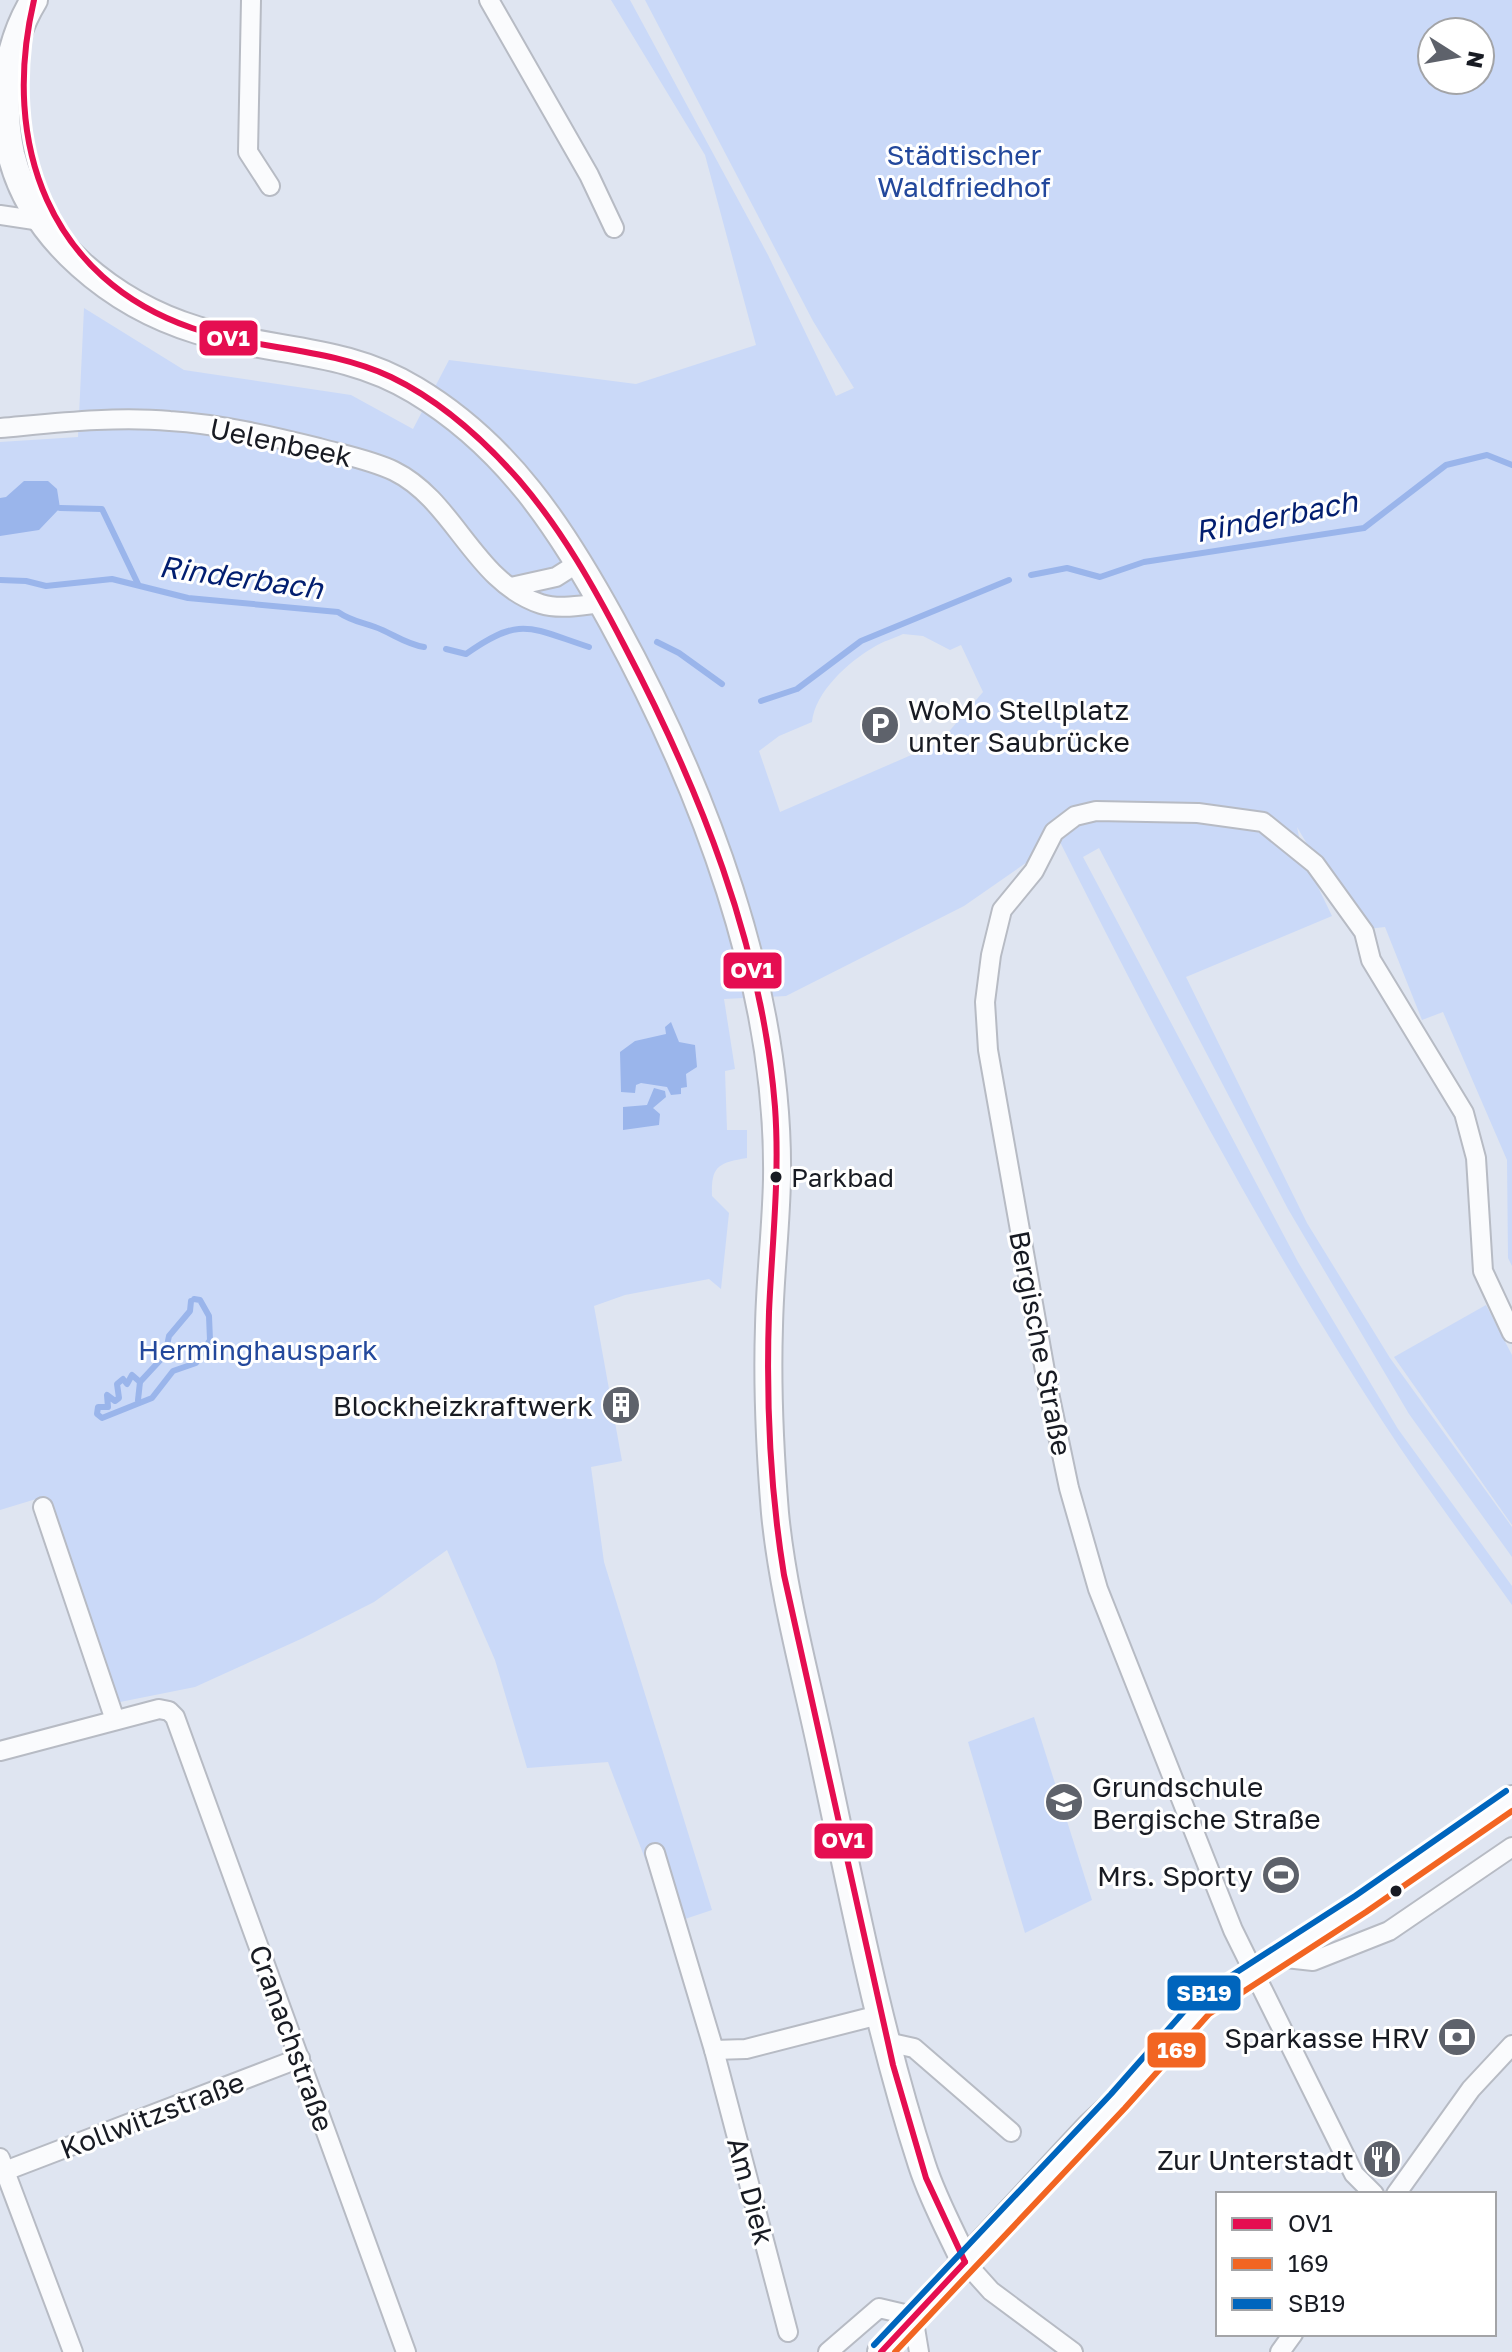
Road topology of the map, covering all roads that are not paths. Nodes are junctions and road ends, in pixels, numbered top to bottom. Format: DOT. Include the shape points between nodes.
graph roads {
  1 [pos="34,0"];
  2 [pos="251,0"];
  3 [pos="489,0"];
  4 [pos="270,186"];
  5 [pos="0,215"];
  6 [pos="41,221"];
  7 [pos="614,228"];
  8 [pos="0,428"];
  9 [pos="578,563"];
  10 [pos="511,587"];
  11 [pos="602,603"];
  12 [pos="1512,1333"];
  13 [pos="43,1507"];
  14 [pos="115,1720"];
  15 [pos="0,1751"];
  16 [pos="1512,1799"];
  17 [pos="1512,1847"];
  18 [pos="655,1853"];
  19 [pos="1277,1957"];
  20 [pos="1253,1970"];
  21 [pos="879,2015"];
  22 [pos="887,2042"];
  23 [pos="1512,2045"];
  24 [pos="714,2050"];
  25 [pos="300,2058"];
  26 [pos="1011,2132"];
  27 [pos="2,2164"];
  28 [pos="1372,2192"];
  29 [pos="1397,2192"];
  30 [pos="965,2262"];
  31 [pos="913,2316"];
  32 [pos="788,2332"];
  33 [pos="73,2352"];
  34 [pos="406,2352"];
  35 [pos="828,2352"];
  36 [pos="881,2352"];
  37 [pos="919,2352"];
  38 [pos="1073,2352"];
  1 -- 6 [label="street" via="14,44 4,109 14,167"];
  2 -- 4 [label="street" via="248,152"];
  3 -- 7 [label="street"];
  5 -- 6 [label="street"];
  6 -- 9 [label="street" via="103,283 149,311 199,331 359,363 410,386 470,426 522,481"];
  8 -- 10 [label="street, Uelenbeek" via="169,420 374,463 430,497 465,544"];
  9 -- 10 [label="street" via="556,577"];
  9 -- 11 [label="street"];
  10 -- 11 [label="street, Uelenbeek" via="549,605"];
  11 -- 21 [label="street" via="664,722 709,827 763,1025 777,1175 768,1332 775,1517"];
  12 -- 20 [label="street, Bergische Straße" via="1483,1271 1476,1158 1464,1113 1371,960 1364,932 1315,864 1263,822 1237,816 1143,810 1084,813 1054,832 1034,871 1002,910 985,1002 1013,1204 1069,1488 1098,1589"];
  13 -- 14 [label="street"];
  14 -- 15 [label="street"];
  14 -- 25 [label="street, Cranachstraße" via="159,1709 169,1711 177,1724"];
  16 -- 19 [label="street"];
  17 -- 19 [label="street" via="1389,1931 1313,1961"];
  18 -- 24 [label="street, Am Diek"];
  19 -- 20 [label="street"];
  20 -- 28 [label="street, Bergische Straße" via="1354,2174"];
  20 -- 30 [label="street" via="1202,2006"];
  21 -- 22 [label="street"];
  21 -- 24 [label="street" via="746,2049"];
  22 -- 26 [label="street" via="914,2048"];
  22 -- 30 [label="street" via="922,2165"];
  23 -- 29 [label="street" via="1471,2089"];
  24 -- 32 [label="street, Am Diek"];
  25 -- 27 [label="street, Kollwitzstraße"];
  25 -- 34 [label="street, Cranachstraße"];
  27 -- 33 [label="street"];
  30 -- 31 [label="street"];
  30 -- 38 [label="street" via="991,2291"];
  31 -- 35 [label="street" via="879,2308"];
  31 -- 36 [label="street"];
  31 -- 37 [label="street"];
}
